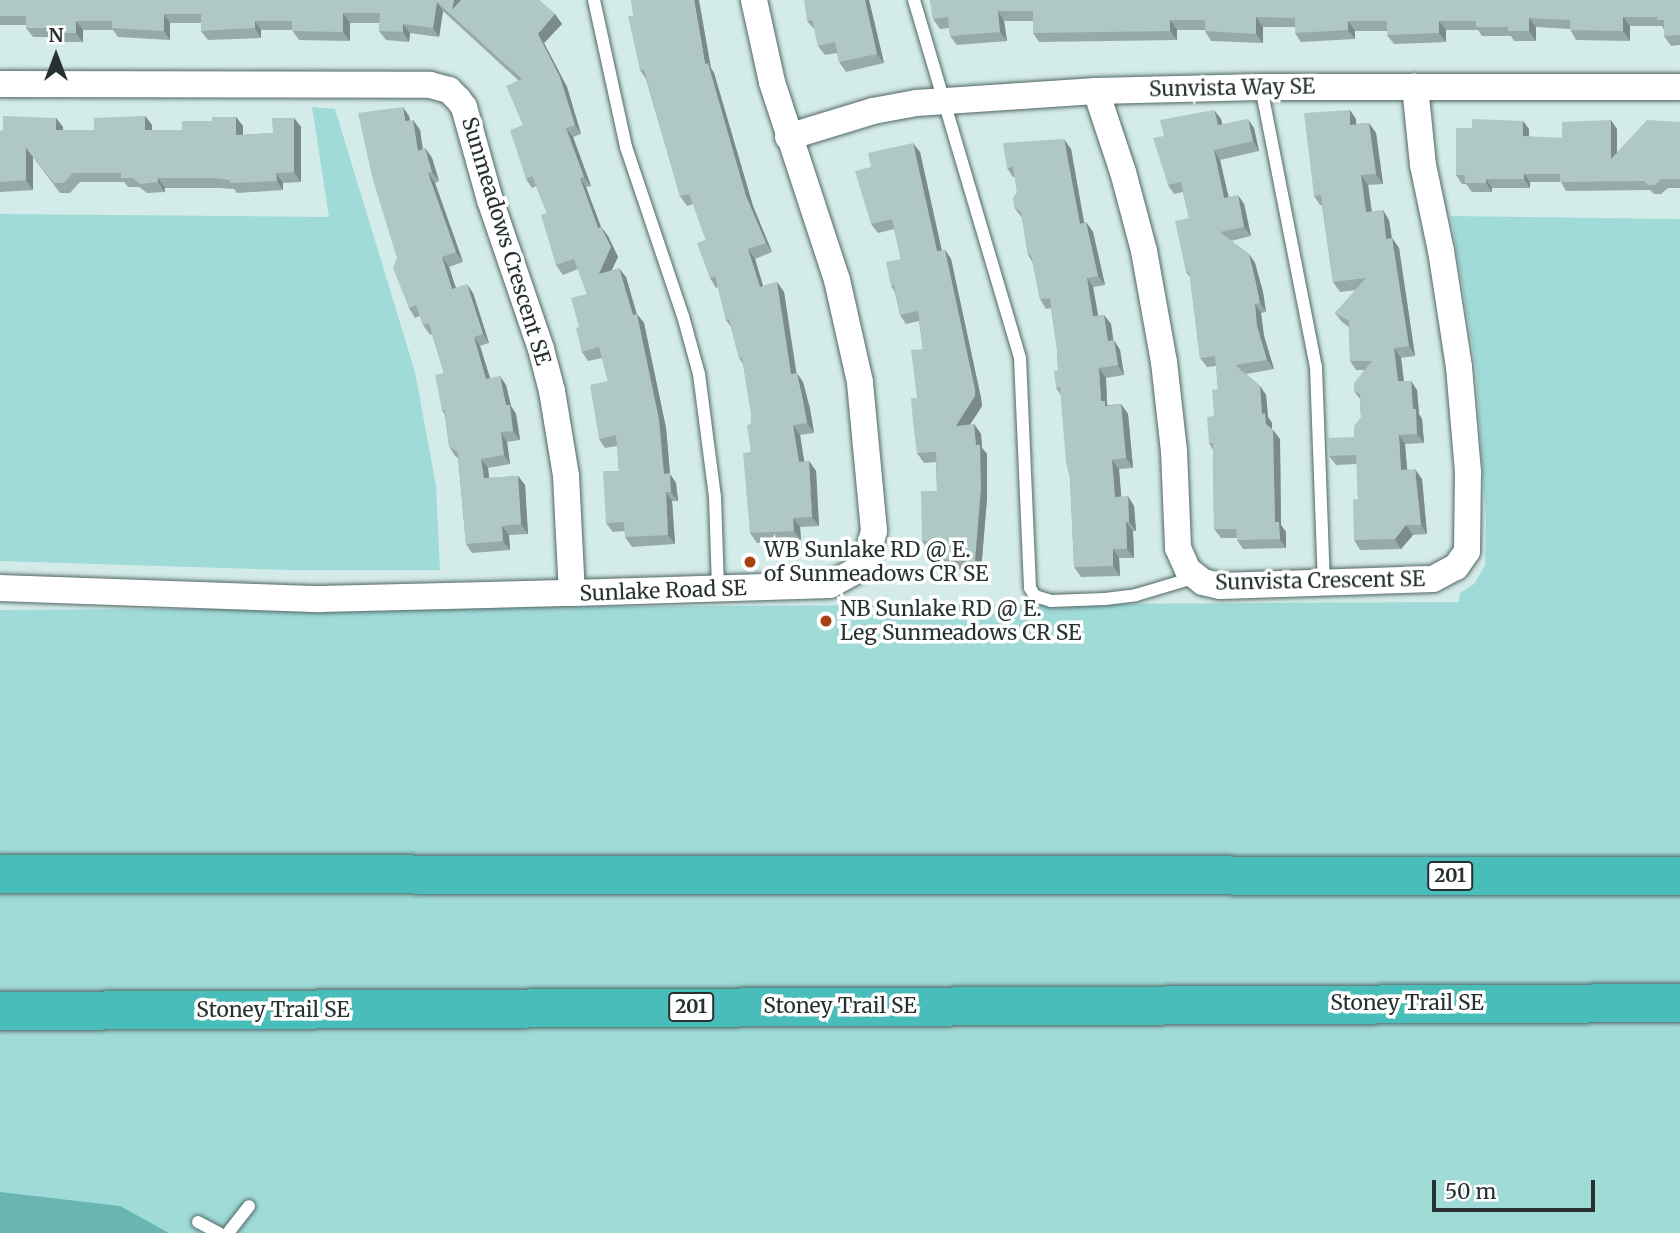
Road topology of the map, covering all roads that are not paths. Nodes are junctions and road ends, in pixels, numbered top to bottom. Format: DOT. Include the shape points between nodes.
graph roads {
  1 [pos="594,0"];
  2 [pos="754,0"];
  3 [pos="914,0"];
  4 [pos="0,84"];
  5 [pos="1415,86"];
  6 [pos="1261,87"];
  7 [pos="1680,87"];
  8 [pos="1096,91"];
  9 [pos="942,100"];
  10 [pos="788,137"];
  11 [pos="1196,577"];
  12 [pos="1324,583"];
  13 [pos="0,588"];
  14 [pos="718,589"];
  15 [pos="572,593"];
  16 [pos="1680,861"];
  17 [pos="0,874"];
  18 [pos="1680,876"];
  19 [pos="1220,877"];
  20 [pos="1383,1003"];
  21 [pos="1680,1003"];
  22 [pos="0,1011"];
  23 [pos="1680,1024"];
  24 [pos="249,1206"];
  25 [pos="198,1222"];
  26 [pos="219,1233"];
  27 [pos="228,1233"];
  1 -- 14 [label="lane" via="626,147 699,374 715,497"];
  2 -- 10 [label="street, Sunlake Road SE"];
  3 -- 9 [label="lane"];
  4 -- 15 [label="street, Sunmeadows Crescent SE" via="430,85 449,90 464,107 552,391 567,485"];
  5 -- 6 [label="street, Sunvista Way SE"];
  5 -- 7 [label="street, Sunvista Way SE"];
  5 -- 12 [label="street, Sunvista Crescent SE" via="1421,153 1459,367 1468,472 1468,551 1456,568 1433,579"];
  6 -- 8 [label="street, Sunvista Way SE"];
  6 -- 12 [label="lane" via="1316,367"];
  8 -- 9 [label="street, Sunvista Way SE"];
  8 -- 11 [label="street, Sunvista Crescent SE" via="1124,172 1144,251 1164,362 1178,548"];
  9 -- 10 [label="street, Sunvista Way SE" via="873,111"];
  9 -- 11 [label="lane" via="1020,358 1030,588 1035,596 1051,601 1105,598 1136,595"];
  10 -- 14 [label="street, Sunlake Road SE" via="849,329 869,460 872,544 857,570 830,585"];
  11 -- 12 [label="street, Sunvista Crescent SE" via="1221,586"];
  13 -- 15 [label="street, Sunlake Road SE" via="320,598"];
  14 -- 15 [label="street, Sunlake Road SE"];
  16 -- 19 [label="highway"];
  17 -- 19 [label="highway, 201"];
  18 -- 19 [label="highway, 201"];
  20 -- 21 [label="highway, Stoney Trail SE / 201"];
  20 -- 22 [label="highway, Stoney Trail SE / 201"];
  20 -- 23 [label="highway"];
  24 -- 27 [label="lane"];
  25 -- 26 [label="lane"];
}
